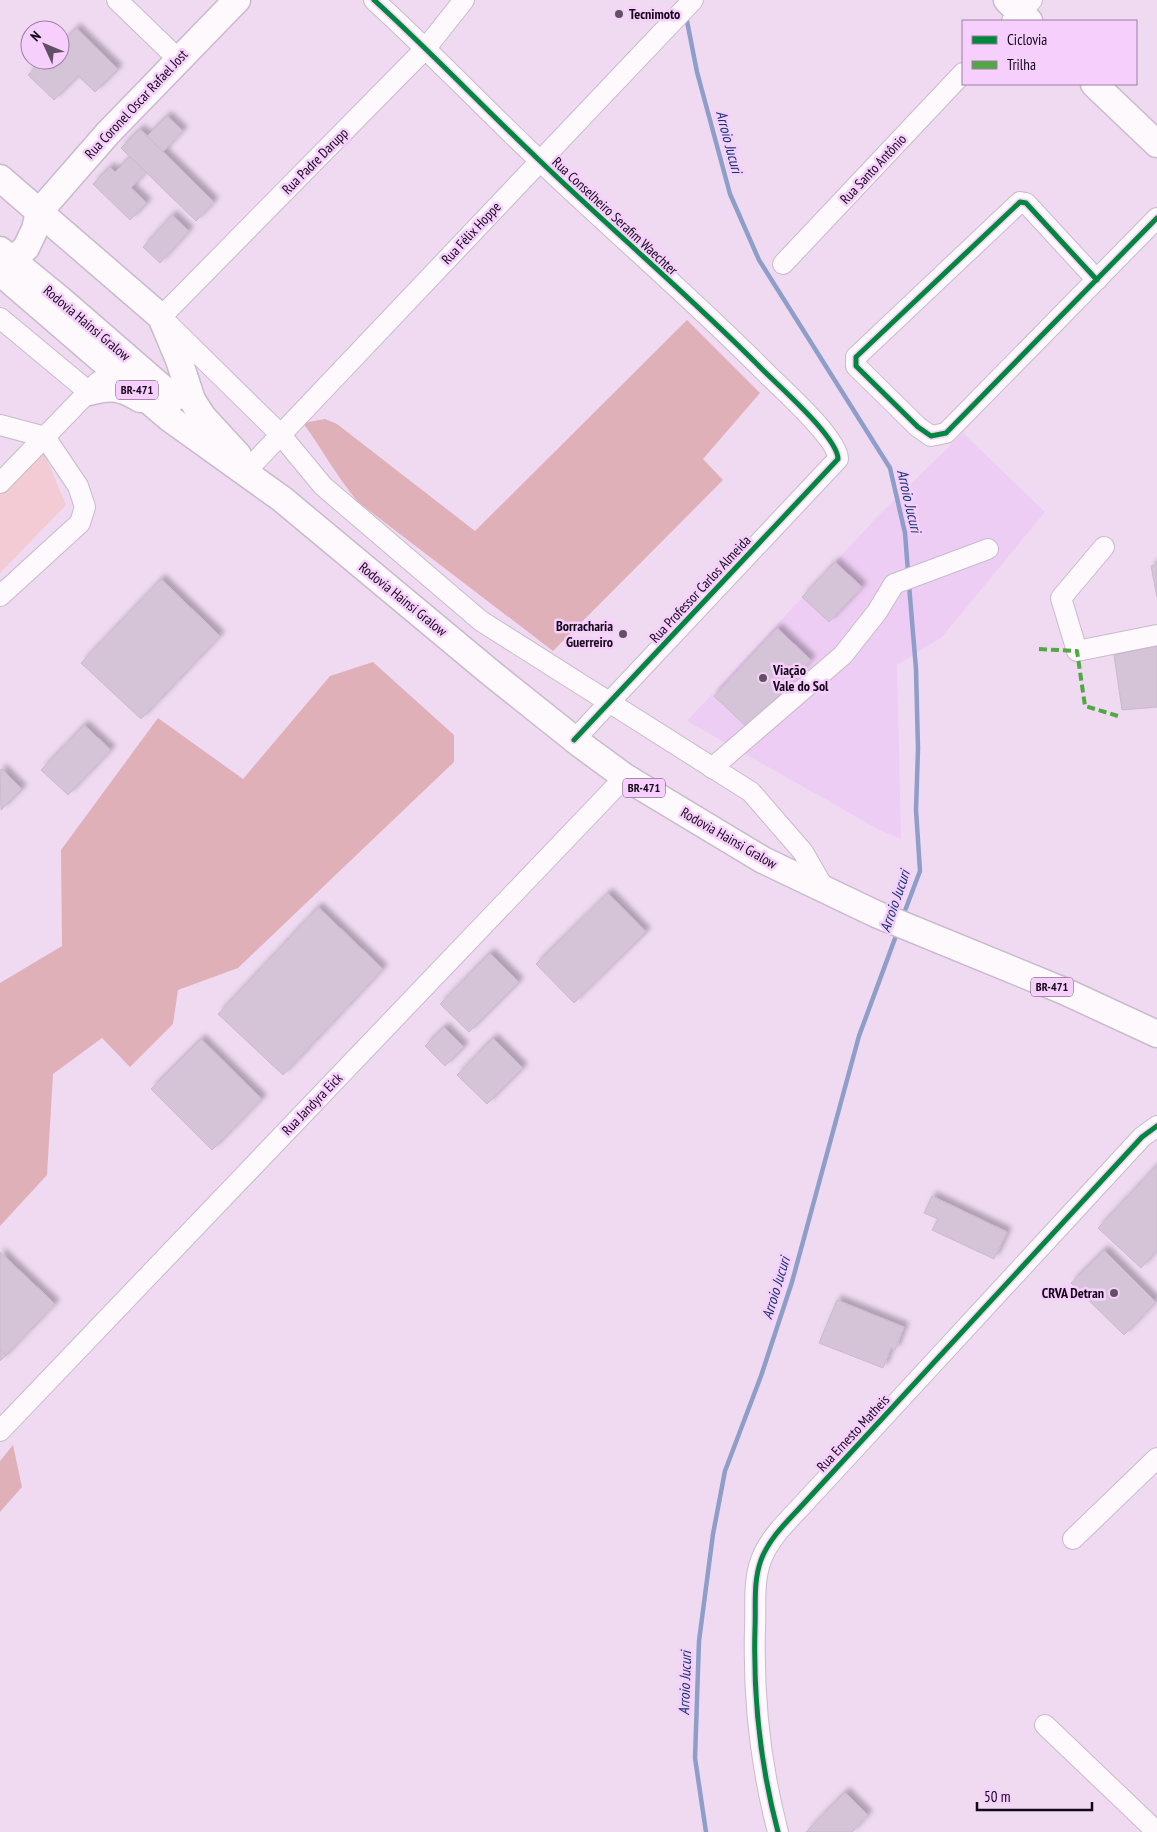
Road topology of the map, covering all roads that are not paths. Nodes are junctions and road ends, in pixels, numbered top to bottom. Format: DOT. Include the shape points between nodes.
graph roads {
  1 [pos="117,0"];
  2 [pos="237,0"];
  3 [pos="374,0"];
  4 [pos="464,0"];
  5 [pos="693,0"];
  6 [pos="426,48"];
  7 [pos="178,59"];
  8 [pos="962,74"];
  9 [pos="1095,85"];
  10 [pos="108,133"];
  11 [pos="1157,144"];
  12 [pos="539,161"];
  13 [pos="2,180"];
  14 [pos="39,212"];
  15 [pos="1157,218"];
  16 [pos="8,260"];
  17 [pos="783,264"];
  18 [pos="1097,280"];
  19 [pos="161,317"];
  20 [pos="0,318"];
  21 [pos="111,368"];
  22 [pos="89,392"];
  23 [pos="0,425"];
  24 [pos="183,429"];
  25 [pos="280,434"];
  26 [pos="45,437"];
  27 [pos="838,452"];
  28 [pos="244,461"];
  29 [pos="0,483"];
  30 [pos="282,500"];
  31 [pos="1104,546"];
  32 [pos="988,549"];
  33 [pos="0,596"];
  34 [pos="1157,635"];
  35 [pos="610,702"];
  36 [pos="574,740"];
  37 [pos="712,768"];
  38 [pos="625,777"];
  39 [pos="825,890"];
  40 [pos="1157,1034"];
  41 [pos="1157,1126"];
  42 [pos="0,1431"];
  43 [pos="1157,1458"];
  44 [pos="1073,1539"];
  45 [pos="1045,1725"];
  46 [pos="778,1832"];
  47 [pos="1157,1832"];
  1 -- 7 [label="street"];
  2 -- 7 [label="main road, Rua Coronel Oscar Rafael Jost"];
  3 -- 6 [label="street, Rua Conselheiro Serafim Waechter"];
  4 -- 6 [label="street, Rua Padre Darupp"];
  5 -- 12 [label="street, Rua Félix Hoppe"];
  6 -- 12 [label="street, Rua Conselheiro Serafim Waechter"];
  6 -- 19 [label="street, Rua Padre Darupp"];
  7 -- 10 [label="main road, Rua Coronel Oscar Rafael Jost"];
  8 -- 17 [label="street, Rua Santo Antônio"];
  9 -- 11 [label="main road"];
  10 -- 13 [label="main road" via="40,184"];
  10 -- 14 [label="main road, Rua Coronel Oscar Rafael Jost"];
  12 -- 25 [label="street, Rua Félix Hoppe"];
  12 -- 27 [label="street, Rua Conselheiro Serafim Waechter" via="752,358 812,419"];
  13 -- 14 [label="main road"];
  13 -- 16 [label="main road" via="24,228"];
  14 -- 16 [label="main road" via="35,229"];
  14 -- 19 [label="main road"];
  15 -- 18 [label="street"];
  16 -- 21 [label="main road, Rodovia Hainsi Gralow / BR-471"];
  16 -- 28 [label="main road, Rodovia Hainsi Gralow / BR-471" via="118,349"];
  18 -- 18 [label="street" via="946,433 931,436 918,428 856,366 856,357 1020,202 1026,203"];
  19 -- 25 [label="street"];
  19 -- 28 [label="main road" via="192,400 203,417"];
  20 -- 22 [label="street"];
  21 -- 22 [label="street"];
  21 -- 24 [label="main road, Rodovia Hainsi Gralow / BR-471"];
  22 -- 24 [label="main road" via="121,388"];
  22 -- 26 [label="street"];
  23 -- 26 [label="street"];
  24 -- 30 [label="main road, Rodovia Hainsi Gralow / BR-471"];
  25 -- 28 [label="street, Rua Félix Hoppe"];
  25 -- 35 [label="street" via="323,486 481,621"];
  26 -- 29 [label="street"];
  26 -- 33 [label="street" via="78,486 85,507 80,523"];
  27 -- 35 [label="street, Rua Professor Carlos Almeida" via="838,459"];
  28 -- 30 [label="main road, Rodovia Hainsi Gralow / BR-471"];
  30 -- 36 [label="main road, Rodovia Hainsi Gralow / BR-471"];
  31 -- 34 [label="street" via="1061,598 1077,651"];
  32 -- 37 [label="street" via="894,584 843,656"];
  35 -- 36 [label="street, Rua Professor Carlos Almeida"];
  35 -- 37 [label="street"];
  36 -- 38 [label="main road, Rodovia Hainsi Gralow / BR-471"];
  37 -- 39 [label="street" via="750,792 782,826 803,852"];
  38 -- 39 [label="main road, Rodovia Hainsi Gralow / BR-471" via="762,860"];
  38 -- 42 [label="street, Rua Jandyra Eick"];
  39 -- 40 [label="main road, Rodovia Hainsi Gralow / BR-471"];
  41 -- 46 [label="street, Rua Ernesto Matheis" via="1142,1137 769,1544 755,1585 755,1701 763,1770"];
  43 -- 44 [label="street"];
  45 -- 47 [label="street"];
}
